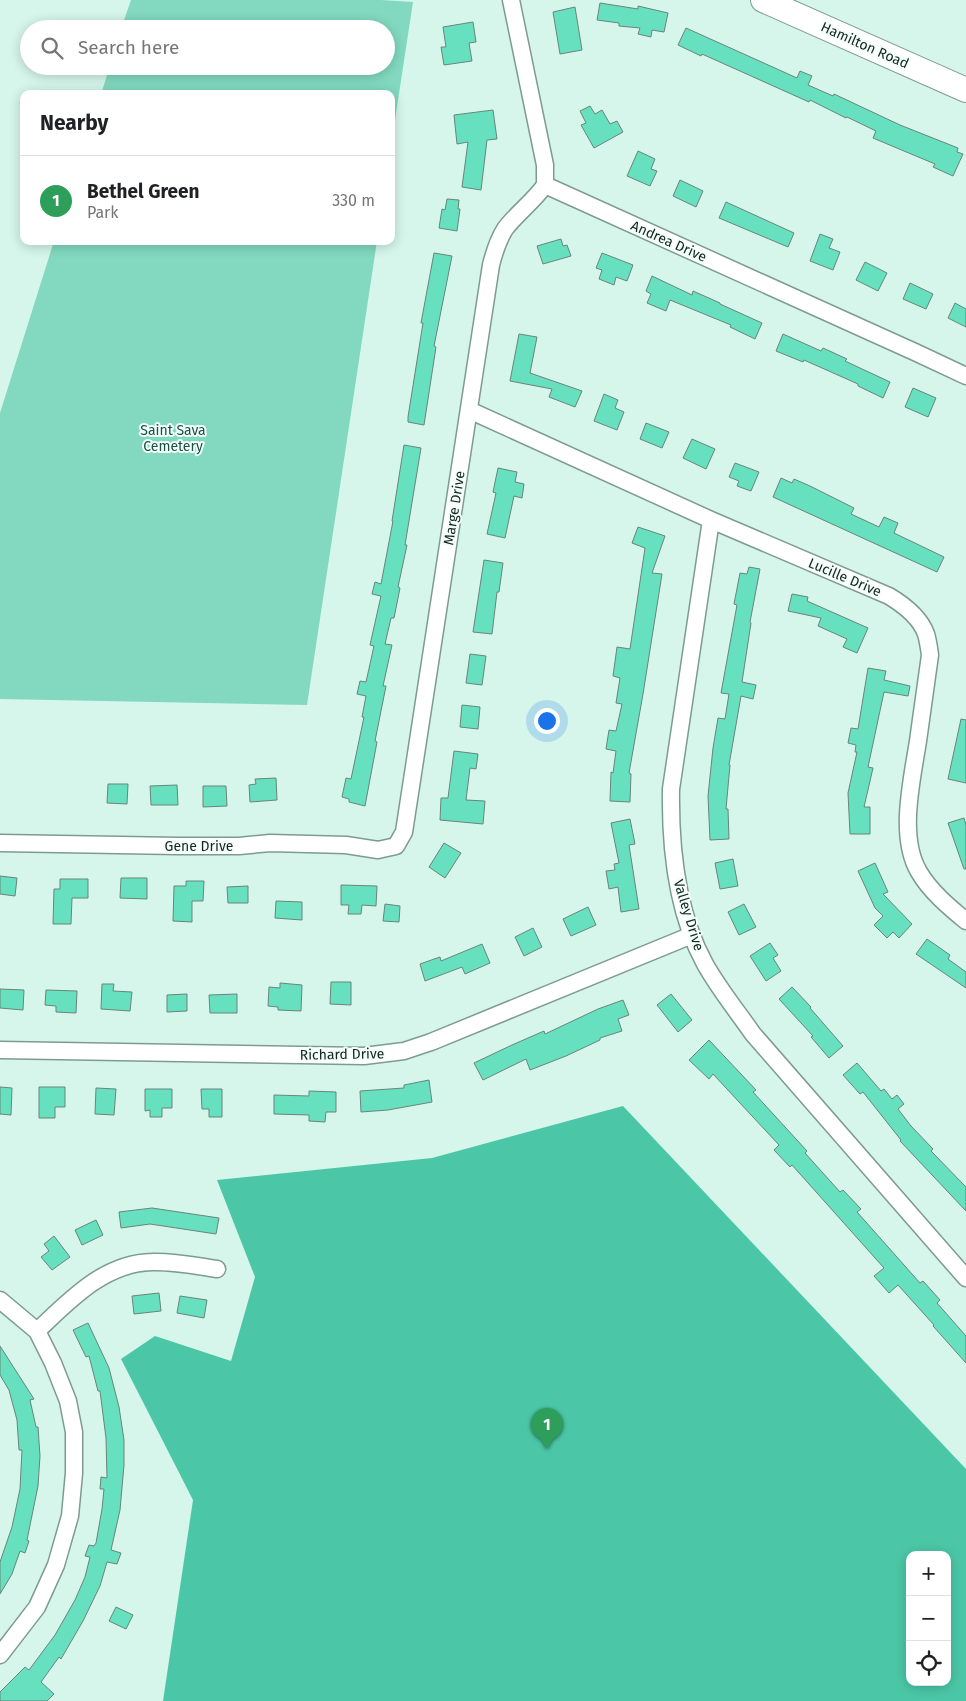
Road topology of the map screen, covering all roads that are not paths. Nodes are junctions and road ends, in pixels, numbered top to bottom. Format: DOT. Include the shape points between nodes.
graph roads {
  1 [pos="511,0"];
  2 [pos="763,0"];
  3 [pos="966,90"];
  4 [pos="545,186"];
  5 [pos="966,376"];
  6 [pos="469,410"];
  7 [pos="711,520"];
  8 [pos="0,843"];
  9 [pos="396,846"];
  10 [pos="966,921"];
  11 [pos="692,935"];
  12 [pos="0,1050"];
  13 [pos="217,1268"];
  14 [pos="966,1278"];
  15 [pos="0,1300"];
  16 [pos="37,1331"];
  17 [pos="0,1655"];
  1 -- 4 [label="street" via="545,165"];
  2 -- 3 [label="street, Hamilton Road"];
  4 -- 5 [label="street, Andrea Drive"];
  4 -- 6 [label="street, Marge Drive" via="506,229 496,247"];
  6 -- 7 [label="street, Lucille Drive"];
  6 -- 9 [label="street, Marge Drive" via="404,832"];
  7 -- 10 [label="street, Lucille Drive" via="889,596 916,618 926,634 930,654 910,792 910,849 918,872 936,894"];
  7 -- 11 [label="street, Valley Drive" via="670,789 674,863"];
  8 -- 9 [label="street, Gene Drive" via="346,845 378,850"];
  11 -- 12 [label="street, Richard Drive" via="404,1051 364,1056"];
  11 -- 14 [label="street, Valley Drive" via="705,964 754,1034"];
  13 -- 16 [label="street" via="173,1262 126,1266 99,1278"];
  15 -- 16 [label="street"];
  16 -- 17 [label="street" via="68,1401 74,1432 71,1508 56,1565 37,1607"];
}
